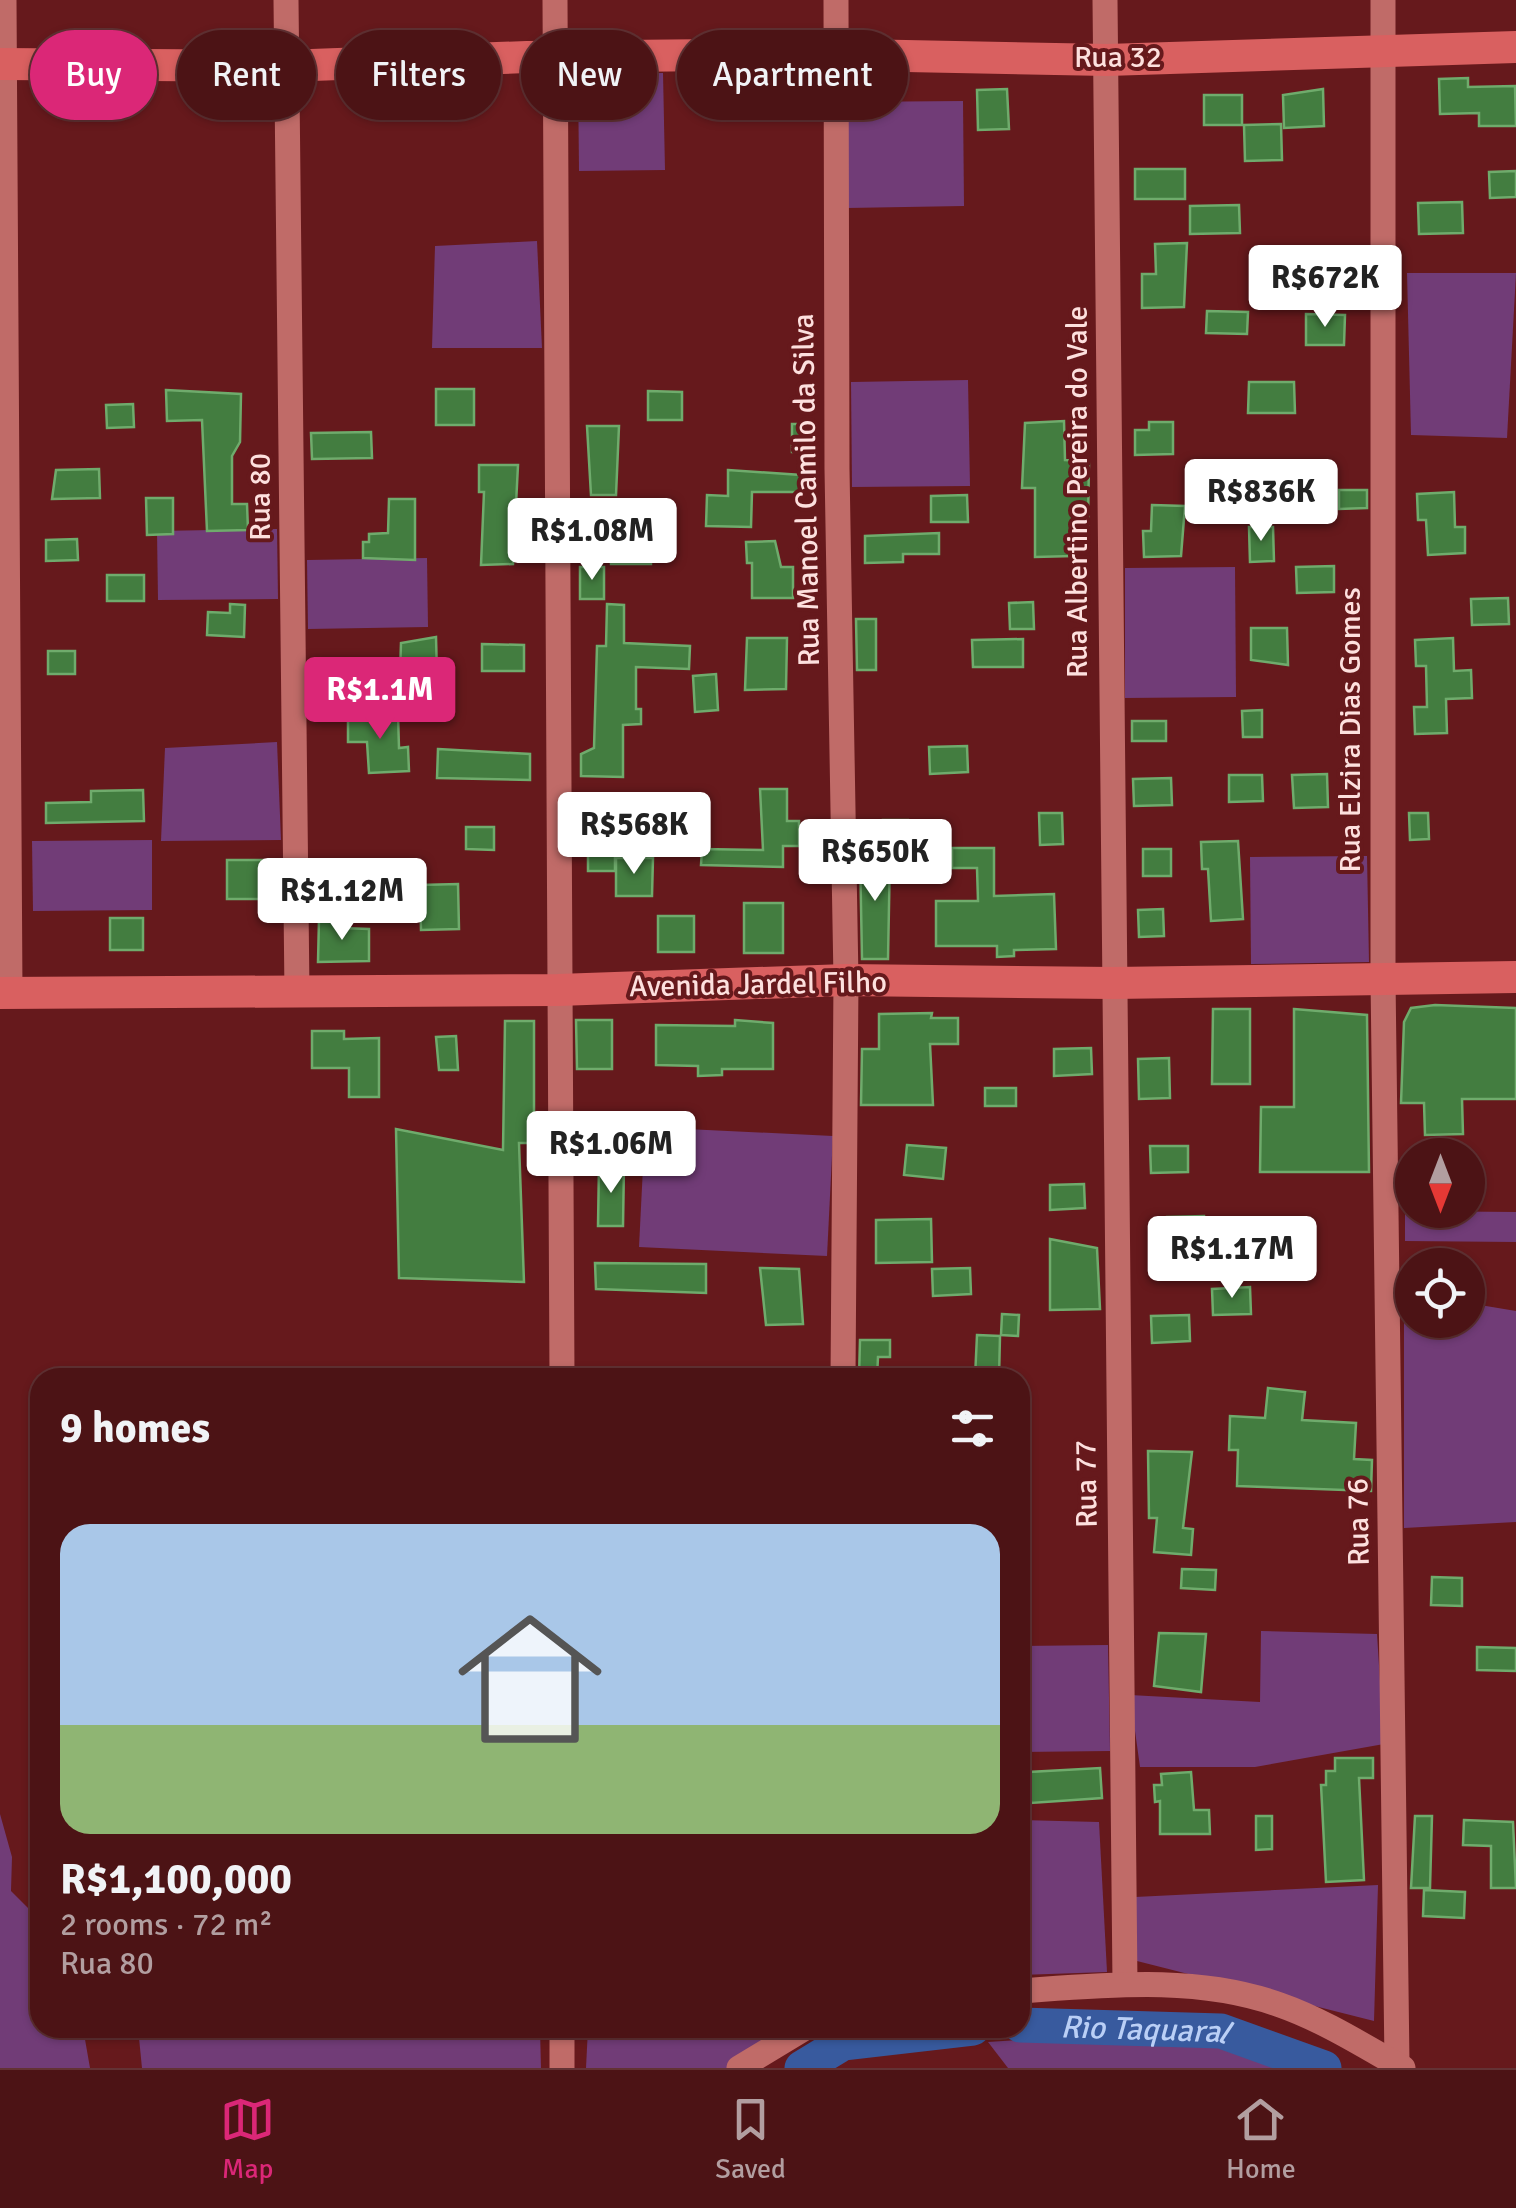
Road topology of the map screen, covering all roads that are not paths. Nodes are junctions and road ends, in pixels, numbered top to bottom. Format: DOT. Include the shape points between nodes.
graph roads {
  1 [pos="4,0"];
  2 [pos="286,0"];
  3 [pos="555,0"];
  4 [pos="836,0"];
  5 [pos="1106,0"];
  6 [pos="1383,0"];
  7 [pos="286,30"];
  8 [pos="556,30"];
  9 [pos="837,30"];
  10 [pos="1516,46"];
  11 [pos="1384,54"];
  12 [pos="908,57"];
  13 [pos="521,60"];
  14 [pos="1107,60"];
  15 [pos="2,64"];
  16 [pos="177,65"];
  17 [pos="316,65"];
  18 [pos="286,120"];
  19 [pos="556,120"];
  20 [pos="837,120"];
  21 [pos="1516,977"];
  22 [pos="1383,979"];
  23 [pos="846,980"];
  24 [pos="1113,983"];
  25 [pos="558,990"];
  26 [pos="5,993"];
  27 [pos="297,994"];
  28 [pos="562,1368"];
  29 [pos="843,1368"];
  30 [pos="1125,1984"];
  31 [pos="1030,1990"];
  32 [pos="562,2038"];
  33 [pos="788,2038"];
  34 [pos="1400,2066"];
  35 [pos="562,2068"];
  36 [pos="739,2068"];
  1 -- 15 [label="street"];
  2 -- 7 [label="street, Rua 80"];
  3 -- 8 [label="street"];
  4 -- 9 [label="street, Rua Manoel Camilo da Silva"];
  5 -- 14 [label="street, Rua Albertino Pereira do Vale"];
  6 -- 11 [label="street, Rua Elzira Dias Gomes"];
  10 -- 11 [label="main road, Rua 32"];
  11 -- 14 [label="main road, Rua 32"];
  11 -- 22 [label="street, Rua Elzira Dias Gomes"];
  12 -- 14 [label="main road, Rua 32"];
  13 -- 17 [label="main road, Rua 32"];
  14 -- 24 [label="street, Rua Albertino Pereira do Vale"];
  15 -- 16 [label="main road, Rua 32"];
  15 -- 26 [label="street"];
  18 -- 27 [label="street, Rua 80"];
  19 -- 25 [label="street"];
  20 -- 23 [label="street, Rua Manoel Camilo da Silva"];
  21 -- 22 [label="main road, Avenida Jardel Filho"];
  22 -- 24 [label="main road, Avenida Jardel Filho"];
  22 -- 34 [label="street, Rua 76"];
  23 -- 24 [label="main road, Avenida Jardel Filho"];
  23 -- 25 [label="main road, Avenida Jardel Filho"];
  23 -- 29 [label="street, Rua Manoel Camilo da Silva"];
  24 -- 30 [label="street, Rua 77"];
  25 -- 27 [label="main road, Avenida Jardel Filho"];
  25 -- 28 [label="street"];
  26 -- 27 [label="main road, Avenida Jardel Filho"];
  30 -- 31 [label="street"];
  30 -- 34 [label="street" via="1245,1994 1301,2013"];
  32 -- 35 [label="street"];
  33 -- 36 [label="street"];
}
